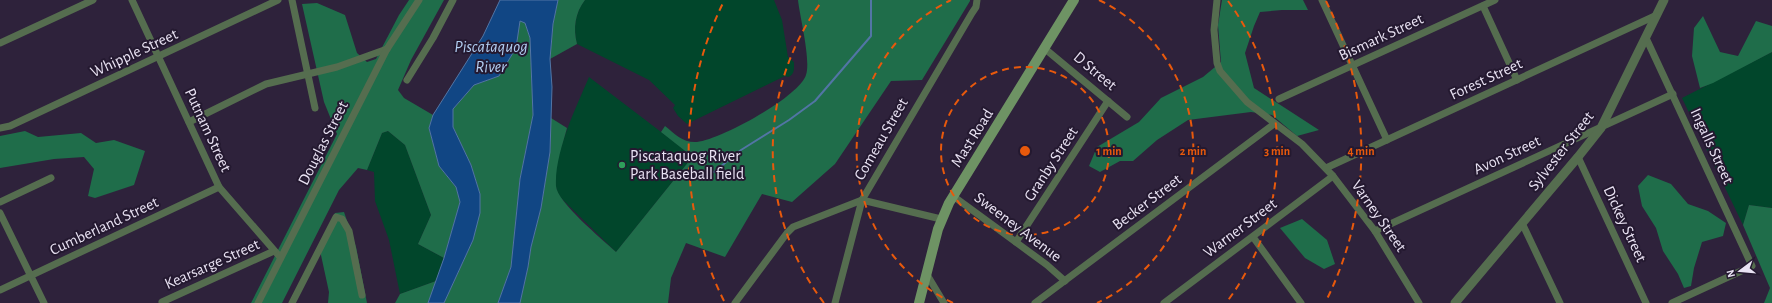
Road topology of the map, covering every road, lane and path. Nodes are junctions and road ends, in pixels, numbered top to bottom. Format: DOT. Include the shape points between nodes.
graph roads {
  1 [pos="93,0"];
  2 [pos="132,0"];
  3 [pos="278,0"];
  4 [pos="292,0"];
  5 [pos="419,0"];
  6 [pos="452,0"];
  7 [pos="977,0"];
  8 [pos="1074,0"];
  9 [pos="1217,0"];
  10 [pos="1322,0"];
  11 [pos="1495,0"];
  12 [pos="1664,0"];
  13 [pos="1483,6"];
  14 [pos="1657,14"];
  15 [pos="1646,38"];
  16 [pos="0,43"];
  17 [pos="1044,48"];
  18 [pos="387,49"];
  19 [pos="158,57"];
  20 [pos="1352,66"];
  21 [pos="308,73"];
  22 [pos="408,80"];
  23 [pos="1517,80"];
  24 [pos="1673,94"];
  25 [pos="1279,99"];
  26 [pos="1108,101"];
  27 [pos="315,108"];
  28 [pos="1127,116"];
  29 [pos="189,122"];
  30 [pos="1274,124"];
  31 [pos="0,128"];
  32 [pos="1601,128"];
  33 [pos="1386,140"];
  34 [pos="1578,157"];
  35 [pos="1326,168"];
  36 [pos="1333,176"];
  37 [pos="51,178"];
  38 [pos="219,187"];
  39 [pos="953,196"];
  40 [pos="862,200"];
  41 [pos="0,202"];
  42 [pos="0,212"];
  43 [pos="941,219"];
  44 [pos="1522,223"];
  45 [pos="1375,231"];
  46 [pos="1253,237"];
  47 [pos="1016,242"];
  48 [pos="274,251"];
  49 [pos="280,257"];
  50 [pos="926,273"];
  51 [pos="31,276"];
  52 [pos="1065,281"];
  53 [pos="0,290"];
  54 [pos="362,295"];
  55 [pos="162,302"];
  56 [pos="1298,302"];
  57 [pos="44,303"];
  58 [pos="258,303"];
  59 [pos="292,303"];
  60 [pos="735,303"];
  61 [pos="835,303"];
  62 [pos="919,303"];
  63 [pos="944,303"];
  64 [pos="1036,303"];
  65 [pos="1164,303"];
  66 [pos="1419,303"];
  67 [pos="1455,303"];
  68 [pos="1560,303"];
  69 [pos="1646,303"];
  70 [pos="1672,303"];
  1 -- 16 [label="street"];
  2 -- 19 [label="street, Putnam Street"];
  3 -- 19 [label="street, Whipple Street"];
  4 -- 21 [label="street"];
  5 -- 18 [label="street, Douglas Street"];
  6 -- 22 [label="street"];
  7 -- 40 [label="street, Comeau Street" via="972,13"];
  8 -- 17 [label="main road, Mast Road"];
  9 -- 30 [label="street, Varney Street" via="1214,30 1220,71 1247,102"];
  10 -- 20 [label="street"];
  11 -- 13 [label="street, Bismark Street"];
  12 -- 14 [label="street, Sylvester Street"];
  13 -- 20 [label="street, Bismark Street"];
  13 -- 23 [label="street"];
  14 -- 15 [label="street, Sylvester Street"];
  14 -- 23 [label="street, Forest Street"];
  15 -- 24 [label="street, Ingalls Street"];
  15 -- 32 [label="street, Sylvester Street"];
  17 -- 26 [label="street, D Street"];
  17 -- 39 [label="main road, Mast Road"];
  18 -- 21 [label="street" via="337,67"];
  18 -- 49 [label="street, Douglas Street"];
  19 -- 29 [label="street, Putnam Street"];
  19 -- 31 [label="street, Whipple Street" via="10,126"];
  20 -- 25 [label="street, Bismark Street"];
  20 -- 33 [label="street"];
  21 -- 27 [label="street"];
  21 -- 29 [label="street" via="266,84"];
  23 -- 33 [label="street, Forest Street"];
  24 -- 32 [label="street, Avon Street"];
  24 -- 70 [label="street, Ingalls Street" via="1752,266"];
  26 -- 28 [label="street, D Street"];
  26 -- 47 [label="street, Granby Street"];
  29 -- 38 [label="street, Putnam Street"];
  30 -- 35 [label="street, Varney Street" via="1302,144"];
  30 -- 52 [label="street, Becker Street"];
  32 -- 34 [label="street, Sylvester Street"];
  32 -- 45 [label="street, Avon Street"];
  33 -- 35 [label="street, Forest Street"];
  34 -- 44 [label="street, Sylvester Street"];
  34 -- 69 [label="street, Dickey Street"];
  35 -- 36 [label="street, Varney Street"];
  36 -- 45 [label="street, Varney Street"];
  36 -- 46 [label="street, Warner Street"];
  37 -- 41 [label="street"];
  38 -- 48 [label="street, Putnam Street"];
  38 -- 51 [label="street, Cumberland Street"];
  39 -- 43 [label="main road, Mast Road"];
  39 -- 47 [label="street, Sweeney Avenue"];
  40 -- 43 [label="street"];
  40 -- 60 [label="street" via="799,224 787,233"];
  40 -- 61 [label="street, Comeau Street"];
  42 -- 51 [label="street"];
  43 -- 50 [label="main road, Mast Road"];
  44 -- 67 [label="street, Sylvester Street"];
  44 -- 68 [label="street"];
  45 -- 66 [label="street, Varney Street"];
  46 -- 56 [label="street"];
  46 -- 65 [label="street, Warner Street"];
  47 -- 52 [label="street, Sweeney Avenue"];
  48 -- 49 [label="street, Putnam Street"];
  48 -- 55 [label="street, Kearsarge Street"];
  49 -- 58 [label="street, Douglas Street"];
  50 -- 62 [label="main road, Mast Road"];
  50 -- 63 [label="street"];
  51 -- 53 [label="street, Cumberland Street"];
  51 -- 57 [label="street"];
  52 -- 64 [label="street, Becker Street"];
  54 -- 59 [label="street" via="349,231 342,219 336,217"];
}
